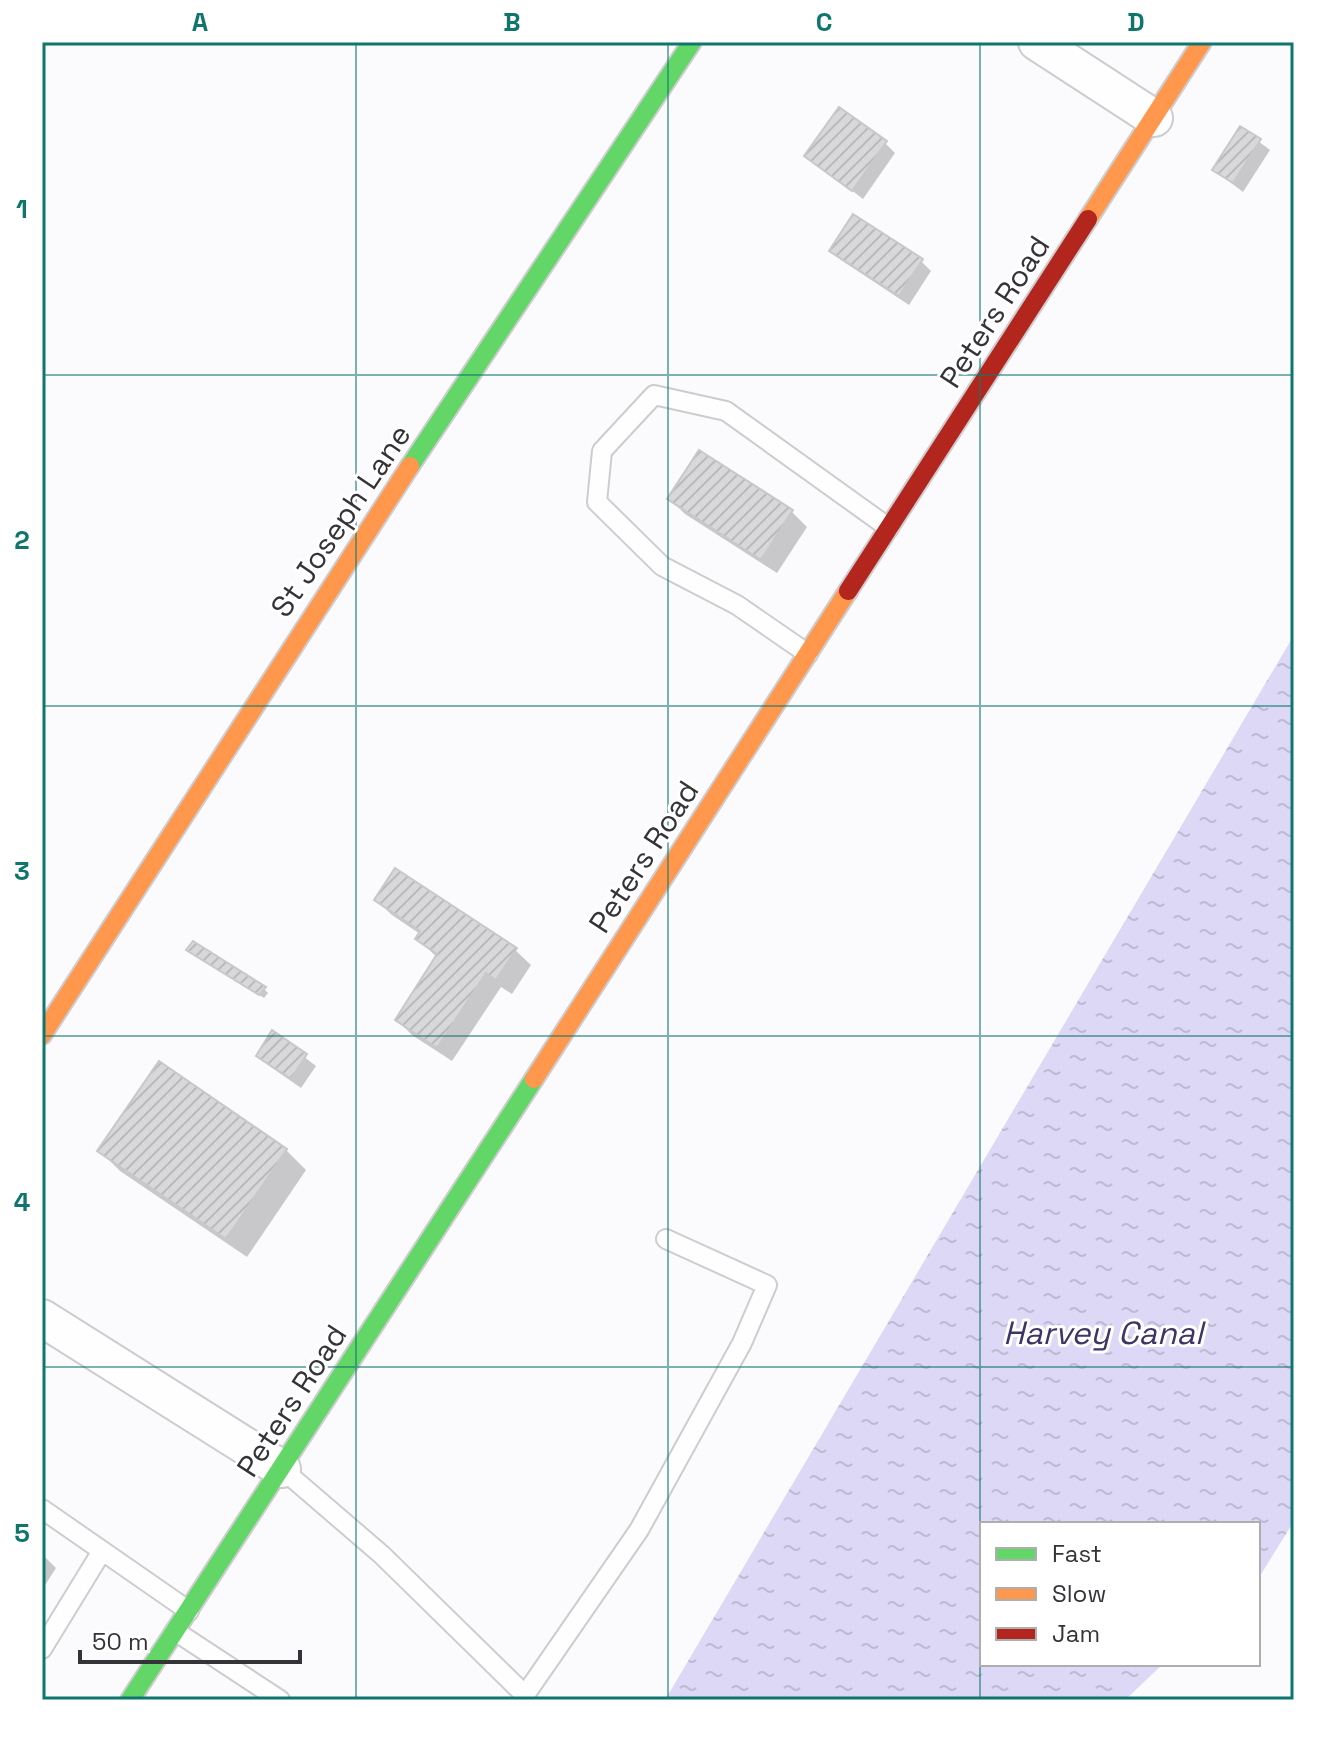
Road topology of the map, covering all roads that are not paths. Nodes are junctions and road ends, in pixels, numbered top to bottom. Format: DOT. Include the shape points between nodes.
graph roads {
  1 [pos="692,42"];
  2 [pos="1037,42"];
  3 [pos="1202,42"];
  4 [pos="1154,118"];
  5 [pos="889,528"];
  6 [pos="808,654"];
  7 [pos="42,1035"];
  8 [pos="666,1239"];
  9 [pos="49,1328"];
  10 [pos="282,1469"];
  11 [pos="42,1509"];
  12 [pos="102,1551"];
  13 [pos="189,1611"];
  14 [pos="175,1631"];
  15 [pos="42,1649"];
  16 [pos="130,1700"];
  17 [pos="280,1700"];
  1 -- 7 [label="main road, St Joseph Lane" via="328,589"];
  2 -- 4 [label="street"];
  3 -- 4 [label="main road, Peters Road"];
  4 -- 5 [label="main road, Peters Road"];
  5 -- 6 [label="main road, Peters Road"];
  5 -- 6 [label="lane" via="726,411 654,395 602,451 597,502 662,566 737,605"];
  6 -- 10 [label="main road, Peters Road"];
  8 -- 10 [label="lane" via="767,1285 742,1343 639,1530 525,1695 382,1555"];
  9 -- 10 [label="street"];
  10 -- 13 [label="main road, Peters Road"];
  11 -- 12 [label="lane"];
  12 -- 13 [label="lane"];
  12 -- 15 [label="lane"];
  13 -- 14 [label="main road, Peters Road"];
  14 -- 16 [label="main road, Peters Road"];
  14 -- 17 [label="lane"];
}
